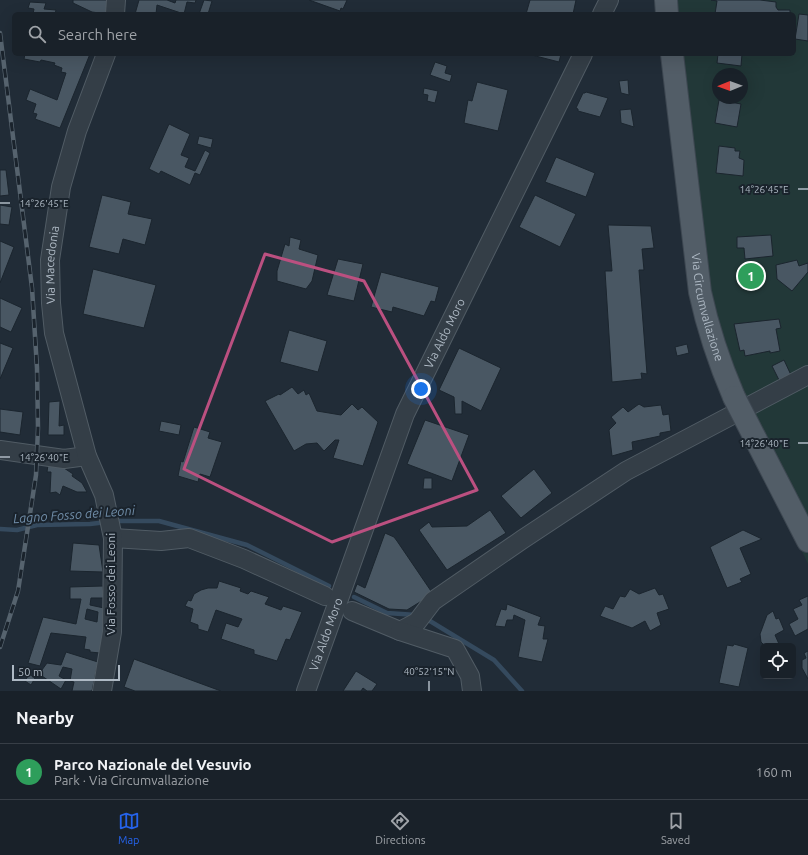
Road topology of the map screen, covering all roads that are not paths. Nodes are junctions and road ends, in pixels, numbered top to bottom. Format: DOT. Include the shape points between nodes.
graph roads {
  1 [pos="116,0"];
  2 [pos="114,12"];
  3 [pos="105,56"];
  4 [pos="581,56"];
  5 [pos="672,56"];
  6 [pos="808,375"];
  7 [pos="0,450"];
  8 [pos="87,456"];
  9 [pos="113,538"];
  10 [pos="808,541"];
  11 [pos="325,596"];
  12 [pos="352,611"];
  13 [pos="400,631"];
  14 [pos="102,691"];
  15 [pos="306,691"];
  16 [pos="472,691"];
  1 -- 2 [label="street"];
  3 -- 8 [label="street, Via Macedonia" via="76,131 63,180 50,260 54,333"];
  4 -- 15 [label="street, Via Aldo Moro" via="405,414"];
  5 -- 10 [label="main road, Via Circumvallazione, bridge" via="700,292 708,327 734,397"];
  6 -- 13 [label="street" via="626,471 433,601 417,622"];
  7 -- 8 [label="street" via="64,459"];
  8 -- 9 [label="street, Via Fosso dei Leoni" via="104,495"];
  9 -- 11 [label="street" via="161,541 189,538 244,559"];
  9 -- 14 [label="street, Via Fosso dei Leoni" via="112,632"];
  12 -- 13 [label="street"];
  13 -- 16 [label="street" via="455,650 470,676"];
}
